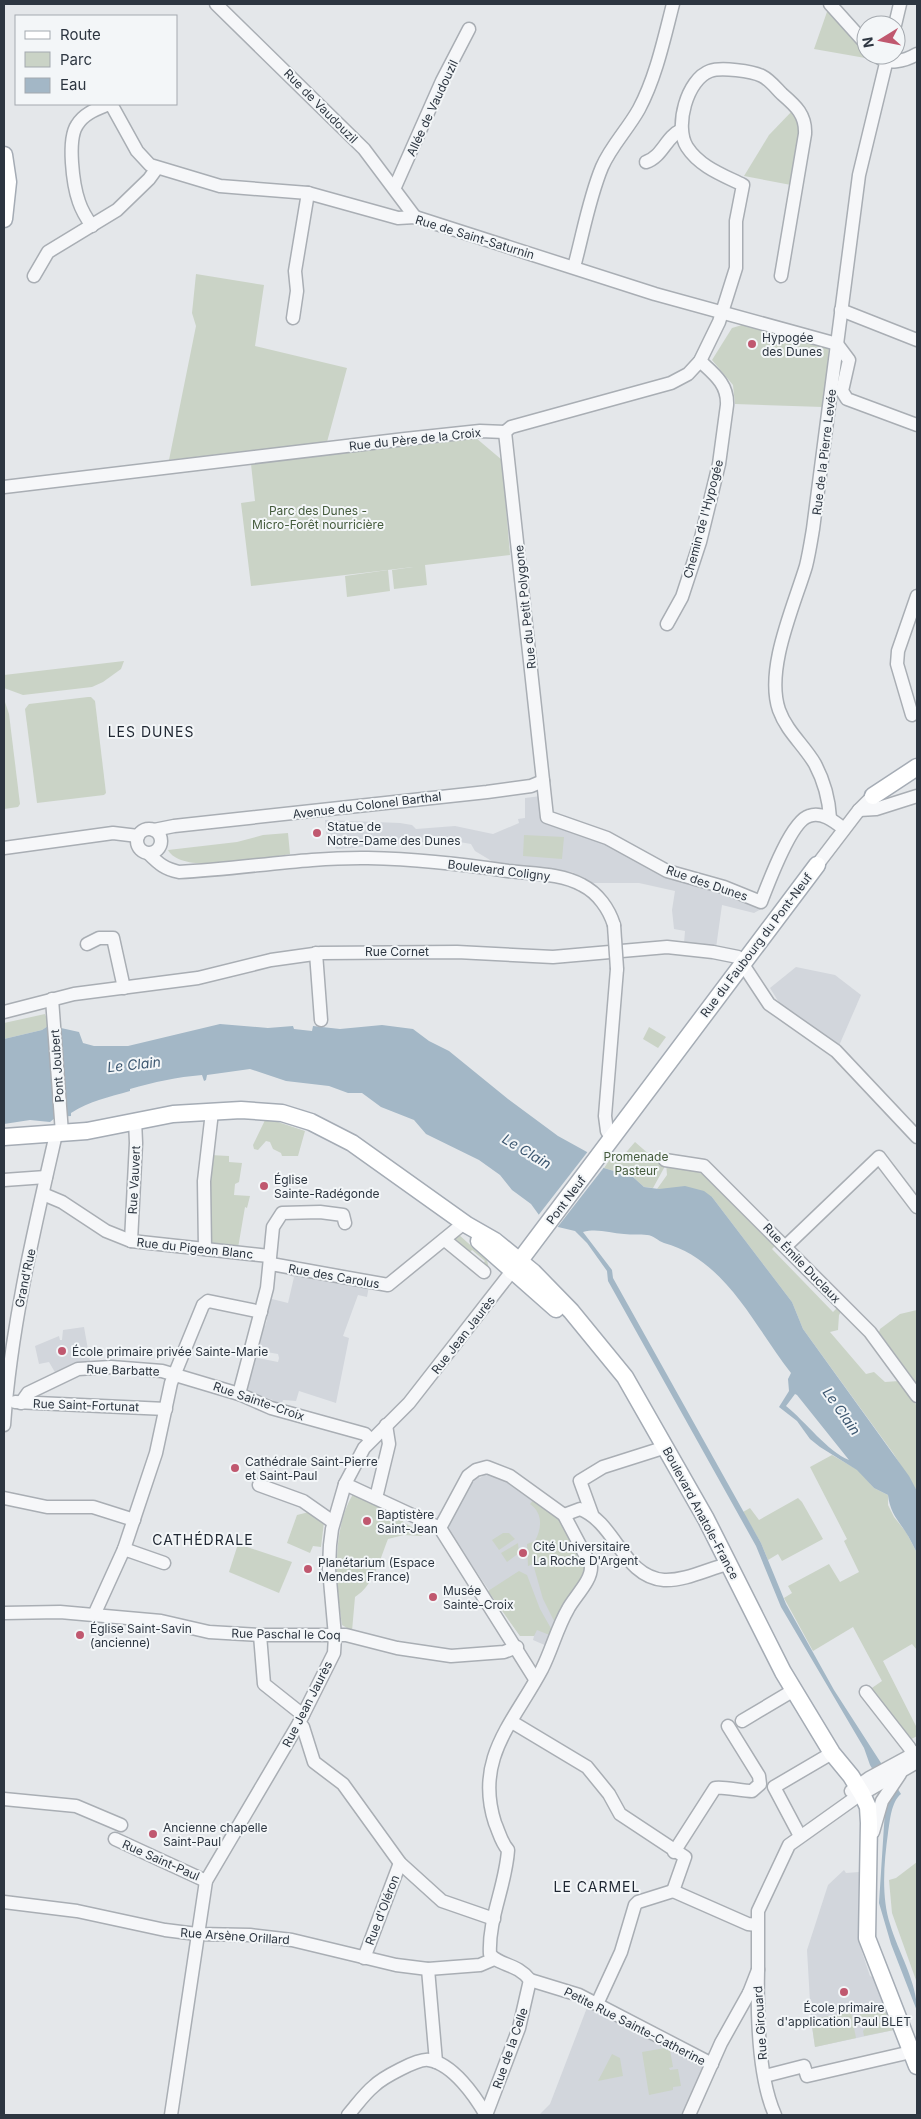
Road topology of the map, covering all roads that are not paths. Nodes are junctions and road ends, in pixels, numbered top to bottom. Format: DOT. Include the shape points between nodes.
graph roads {
  1 [pos="216,4"];
  2 [pos="673,4"];
  3 [pos="830,4"];
  4 [pos="469,30"];
  5 [pos="856,33"];
  6 [pos="882,65"];
  7 [pos="107,105"];
  8 [pos="111,105"];
  9 [pos="681,130"];
  10 [pos="4,155"];
  11 [pos="646,162"];
  12 [pos="157,168"];
  13 [pos="395,187"];
  14 [pos="308,193"];
  15 [pos="415,217"];
  16 [pos="4,219"];
  17 [pos="92,226"];
  18 [pos="574,267"];
  19 [pos="34,276"];
  20 [pos="781,276"];
  21 [pos="841,310"];
  22 [pos="722,313"];
  23 [pos="293,318"];
  24 [pos="917,340"];
  25 [pos="837,344"];
  26 [pos="700,361"];
  27 [pos="917,425"];
  28 [pos="505,432"];
  29 [pos="4,487"];
  30 [pos="917,596"];
  31 [pos="667,624"];
  32 [pos="912,715"];
  33 [pos="917,767"];
  34 [pos="543,781"];
  35 [pos="874,796"];
  36 [pos="917,796"];
  37 [pos="859,810"];
  38 [pos="830,818"];
  39 [pos="844,829"];
  40 [pos="138,840"];
  41 [pos="156,843"];
  42 [pos="4,848"];
  43 [pos="817,864"];
  44 [pos="88,944"];
  45 [pos="316,953"];
  46 [pos="742,964"];
  47 [pos="124,988"];
  48 [pos="52,999"];
  49 [pos="4,1012"];
  50 [pos="321,1020"];
  51 [pos="606,1096"];
  52 [pos="212,1112"];
  53 [pos="135,1120"];
  54 [pos="621,1125"];
  55 [pos="59,1129"];
  56 [pos="4,1137"];
  57 [pos="917,1137"];
  58 [pos="609,1144"];
  59 [pos="665,1160"];
  60 [pos="46,1177"];
  61 [pos="4,1180"];
  62 [pos="43,1194"];
  63 [pos="917,1207"];
  64 [pos="345,1223"];
  65 [pos="465,1224"];
  66 [pos="131,1240"];
  67 [pos="445,1240"];
  68 [pos="786,1246"];
  69 [pos="205,1249"];
  70 [pos="270,1260"];
  71 [pos="516,1266"];
  72 [pos="484,1272"];
  73 [pos="261,1312"];
  74 [pos="9,1336"];
  75 [pos="175,1373"];
  76 [pos="239,1394"];
  77 [pos="917,1396"];
  78 [pos="6,1402"];
  79 [pos="21,1403"];
  80 [pos="166,1409"];
  81 [pos="4,1419"];
  82 [pos="4,1425"];
  83 [pos="386,1425"];
  84 [pos="371,1440"];
  85 [pos="666,1447"];
  86 [pos="345,1484"];
  87 [pos="259,1485"];
  88 [pos="4,1498"];
  89 [pos="376,1498"];
  90 [pos="592,1514"];
  91 [pos="564,1515"];
  92 [pos="134,1520"];
  93 [pos="334,1522"];
  94 [pos="440,1528"];
  95 [pos="124,1549"];
  96 [pos="164,1563"];
  97 [pos="728,1564"];
  98 [pos="4,1613"];
  99 [pos="94,1615"];
  100 [pos="260,1636"];
  101 [pos="335,1636"];
  102 [pos="517,1647"];
  103 [pos="536,1679"];
  104 [pos="794,1690"];
  105 [pos="866,1692"];
  106 [pos="301,1719"];
  107 [pos="742,1721"];
  108 [pos="512,1722"];
  109 [pos="728,1726"];
  110 [pos="832,1753"];
  111 [pos="916,1757"];
  112 [pos="901,1766"];
  113 [pos="862,1789"];
  114 [pos="4,1798"];
  115 [pos="121,1825"];
  116 [pos="800,1836"];
  117 [pos="115,1839"];
  118 [pos="674,1852"];
  119 [pos="868,1862"];
  120 [pos="400,1863"];
  121 [pos="206,1881"];
  122 [pos="673,1891"];
  123 [pos="4,1902"];
  124 [pos="494,1919"];
  125 [pos="757,1925"];
  126 [pos="197,1934"];
  127 [pos="492,1955"];
  128 [pos="364,1958"];
  129 [pos="428,1969"];
  130 [pos="530,1980"];
  131 [pos="753,1993"];
  132 [pos="596,2004"];
  133 [pos="914,2059"];
  134 [pos="436,2062"];
  135 [pos="712,2064"];
  136 [pos="765,2076"];
  137 [pos="171,2115"];
  138 [pos="348,2115"];
  139 [pos="486,2115"];
  140 [pos="690,2115"];
  141 [pos="775,2115"];
  1 -- 13 [label="street, Rue de Vaudouzil" via="321,104"];
  2 -- 18 [label="street" via="644,98 605,160 598,177"];
  3 -- 5 [label="street"];
  4 -- 13 [label="street, Allée de Vaudouzil" via="442,81"];
  6 -- 21 [label="street, Rue de la Pierre Levée" via="859,175"];
  7 -- 17 [label="street" via="91,111 80,121 72,137 77,193"];
  8 -- 12 [label="street, Rue de Saint-Saturnin" via="144,160"];
  9 -- 11 [label="street" via="675,132 654,160"];
  9 -- 20 [label="street" via="683,110 690,93 704,74 718,68 763,77 800,110 806,134"];
  9 -- 22 [label="street, Rue du Père de la Croix" via="688,149 701,163 743,184 736,221 736,268"];
  10 -- 16 [label="main road" via="8,182"];
  12 -- 14 [label="street, Rue de Saint-Saturnin" via="228,188"];
  12 -- 17 [label="street" via="117,210"];
  13 -- 15 [label="street, Rue de Vaudouzil"];
  14 -- 15 [label="street, Rue de Saint-Saturnin" via="398,218"];
  14 -- 23 [label="street" via="295,271 297,291"];
  15 -- 18 [label="street, Rue de Saint-Saturnin"];
  17 -- 19 [label="street" via="48,252"];
  18 -- 22 [label="street, Rue de Saint-Saturnin"];
  21 -- 24 [label="street"];
  21 -- 25 [label="street, Rue de la Pierre Levée"];
  22 -- 25 [label="street"];
  22 -- 26 [label="street, Rue du Père de la Croix"];
  25 -- 27 [label="street" via="849,360 842,391 847,399"];
  25 -- 38 [label="street, Rue de la Pierre Levée" via="814,529 781,644 776,694 785,725 814,764 824,785"];
  26 -- 28 [label="street, Rue du Père de la Croix" via="688,374 671,383 511,427"];
  26 -- 31 [label="street, Chemin de l'Hypogée" via="723,385 728,405 718,471 700,542 682,598"];
  28 -- 29 [label="street, Rue du Père de la Croix" via="480,431 405,439"];
  28 -- 34 [label="street, Rue du Petit Polygone"];
  30 -- 32 [label="street" via="898,651 897,664"];
  33 -- 35 [label="main road, Rue du Faubourg du Pont-Neuf"];
  34 -- 38 [label="street, Rue des Dunes" via="548,818 607,838 667,871 724,887 761,902 772,871 804,818 814,815"];
  34 -- 41 [label="street, Avenue du Colonel Barthal" via="531,786 487,792 190,826 173,830"];
  35 -- 37 [label="street, Rue du Faubourg du Pont-Neuf"];
  36 -- 37 [label="street" via="876,809"];
  37 -- 39 [label="street, Rue du Faubourg du Pont-Neuf"];
  38 -- 39 [label="street"];
  39 -- 43 [label="street, Rue du Faubourg du Pont-Neuf"];
  40 -- 41 [label="street, Boulevard Coligny" via="142,851"];
  40 -- 41 [label="street, Avenue du Colonel Barthal" via="147,829"];
  40 -- 42 [label="street" via="77,840"];
  41 -- 51 [label="street, Boulevard Coligny, bridge" via="168,870 368,858 485,868 565,878 581,884 604,904 614,925 617,969"];
  43 -- 46 [label="main road, Rue du Faubourg du Pont-Neuf"];
  44 -- 47 [label="street" via="99,938 113,938"];
  45 -- 46 [label="street, Rue Cornet" via="457,952 553,957 667,947 734,956"];
  45 -- 47 [label="street, Rue Cornet" via="198,978"];
  45 -- 50 [label="street"];
  46 -- 54 [label="main road, Rue du Faubourg du Pont-Neuf"];
  46 -- 57 [label="street" via="769,1004 836,1051"];
  47 -- 48 [label="street, Rue Cornet"];
  48 -- 49 [label="street, Rue Cornet"];
  48 -- 55 [label="street, Pont Joubert"];
  51 -- 54 [label="street, Boulevard Coligny" via="611,1115"];
  51 -- 58 [label="street, Boulevard Coligny" via="605,1121"];
  52 -- 53 [label="main road, Boulevard Anatole-France"];
  52 -- 65 [label="main road, Boulevard Anatole-France" via="266,1111 311,1122 379,1161"];
  52 -- 69 [label="street" via="204,1181"];
  53 -- 55 [label="main road, Boulevard Anatole-France" via="87,1132"];
  53 -- 66 [label="street, Rue Vauvert"];
  54 -- 58 [label="main road, Rue du Faubourg du Pont-Neuf"];
  55 -- 56 [label="main road, Boulevard Anatole-France"];
  55 -- 60 [label="street, Grand'Rue"];
  58 -- 71 [label="main road, Pont Neuf"];
  59 -- 68 [label="street, Rue Émile Duclaux" via="704,1166"];
  60 -- 61 [label="street"];
  60 -- 62 [label="street, Grand'Rue"];
  62 -- 66 [label="street, Rue du Pigeon Blanc" via="62,1202 106,1231"];
  62 -- 74 [label="street, Grand'Rue"];
  63 -- 68 [label="street" via="879,1157"];
  64 -- 70 [label="street" via="343,1215 337,1214 282,1213 273,1227"];
  65 -- 67 [label="street, Rue des Carolus"];
  65 -- 71 [label="main road, Boulevard Anatole-France" via="482,1244"];
  66 -- 69 [label="street, Rue du Pigeon Blanc"];
  67 -- 70 [label="street, Rue des Carolus" via="388,1285"];
  67 -- 72 [label="street"];
  68 -- 77 [label="street, Rue Émile Duclaux" via="870,1332"];
  69 -- 70 [label="street, Rue du Pigeon Blanc"];
  70 -- 73 [label="street"];
  71 -- 83 [label="street, Rue Jean Jaurès" via="409,1404"];
  71 -- 85 [label="main road, Boulevard Anatole-France" via="598,1342 626,1377"];
  73 -- 75 [label="street" via="206,1302"];
  73 -- 76 [label="street"];
  74 -- 78 [label="street, Grand'Rue"];
  75 -- 76 [label="street, Rue Sainte-Croix"];
  75 -- 79 [label="street, Rue Barbatte" via="112,1367 78,1368 28,1392"];
  75 -- 80 [label="street"];
  76 -- 84 [label="street, Rue Sainte-Croix" via="271,1408 365,1434"];
  78 -- 79 [label="street, Rue Saint-Fortunat"];
  78 -- 81 [label="street, Grand'Rue"];
  79 -- 80 [label="street, Rue Saint-Fortunat"];
  80 -- 92 [label="street" via="156,1453"];
  81 -- 82 [label="street, Grand'Rue"];
  83 -- 84 [label="street, Rue Jean Jaurès"];
  83 -- 89 [label="street" via="389,1444"];
  84 -- 86 [label="street, Rue Jean Jaurès"];
  85 -- 90 [label="street" via="603,1468 580,1481"];
  85 -- 97 [label="main road, Boulevard Anatole-France"];
  86 -- 89 [label="street"];
  86 -- 93 [label="street, Rue Jean Jaurès"];
  87 -- 93 [label="street" via="303,1501"];
  88 -- 92 [label="street" via="47,1507 93,1507"];
  89 -- 94 [label="street"];
  90 -- 91 [label="street" via="580,1509"];
  90 -- 97 [label="street" via="633,1565 648,1576 663,1580"];
  91 -- 94 [label="street" via="510,1476 484,1467 468,1476"];
  91 -- 103 [label="street" via="592,1571 567,1610"];
  92 -- 95 [label="street"];
  93 -- 101 [label="street, Rue Jean Jaurès" via="329,1569"];
  94 -- 102 [label="street"];
  95 -- 96 [label="street"];
  95 -- 99 [label="street"];
  97 -- 104 [label="main road, Boulevard Anatole-France"];
  98 -- 99 [label="street, Rue Paschal le Coq"];
  99 -- 100 [label="street, Rue Paschal le Coq"];
  100 -- 101 [label="street, Rue Paschal le Coq"];
  100 -- 106 [label="street" via="264,1684"];
  101 -- 102 [label="street, Rue Paschal le Coq" via="346,1635 397,1648 451,1656 504,1652"];
  101 -- 106 [label="street, Rue Jean Jaurès" via="334,1652"];
  102 -- 103 [label="street"];
  103 -- 108 [label="street"];
  104 -- 107 [label="street"];
  104 -- 110 [label="main road, Boulevard Anatole-France"];
  105 -- 111 [label="street"];
  106 -- 120 [label="street" via="314,1762 342,1784"];
  106 -- 121 [label="street, Rue Jean Jaurès"];
  108 -- 118 [label="street" via="587,1767 620,1814"];
  108 -- 124 [label="street" via="495,1750 489,1771 490,1806 503,1845 508,1850"];
  109 -- 118 [label="street" via="759,1776 760,1784 752,1792 718,1787"];
  110 -- 113 [label="main road, Boulevard Anatole-France"];
  110 -- 116 [label="street" via="774,1786"];
  111 -- 112 [label="street, Rue Girouard"];
  112 -- 113 [label="street, Rue Girouard"];
  112 -- 119 [label="street" via="876,1816"];
  113 -- 116 [label="street, Rue Girouard"];
  113 -- 119 [label="main road" via="869,1813"];
  114 -- 115 [label="street" via="76,1806"];
  116 -- 125 [label="street, Rue Girouard" via="792,1841 785,1853 758,1912"];
  117 -- 121 [label="street, Rue Saint-Paul"];
  118 -- 122 [label="street" via="685,1857 685,1861"];
  119 -- 133 [label="main road" via="868,1946"];
  120 -- 124 [label="street" via="442,1901"];
  120 -- 128 [label="street, Rue d'Oléron"];
  121 -- 126 [label="street, Rue Jean Jaurès"];
  122 -- 125 [label="street"];
  122 -- 132 [label="street" via="638,1902 635,1906 621,1952"];
  123 -- 126 [label="street, Rue Arsène Orillard"];
  124 -- 127 [label="street"];
  125 -- 131 [label="street, Rue Girouard" via="758,1970"];
  126 -- 128 [label="street, Rue Arsène Orillard" via="292,1940"];
  126 -- 137 [label="street, Rue Jean Jaurès"];
  127 -- 129 [label="street, Rue Arsène Orillard" via="480,1965"];
  127 -- 130 [label="street" via="523,1971"];
  128 -- 129 [label="street, Rue Arsène Orillard"];
  129 -- 134 [label="street"];
  130 -- 132 [label="street, Petite Rue Sainte-Catherine" via="579,1995"];
  130 -- 139 [label="street, Rue de la Celle" via="525,2005"];
  131 -- 135 [label="street"];
  131 -- 136 [label="street, Rue Girouard"];
  132 -- 135 [label="street, Petite Rue Sainte-Catherine"];
  133 -- 136 [label="street, Rue Girouard" via="807,2076 804,2066"];
  134 -- 138 [label="street" via="421,2060 379,2082"];
  134 -- 139 [label="street" via="458,2076"];
  135 -- 140 [label="street"];
  136 -- 141 [label="street, Rue Girouard" via="769,2102"];
}
